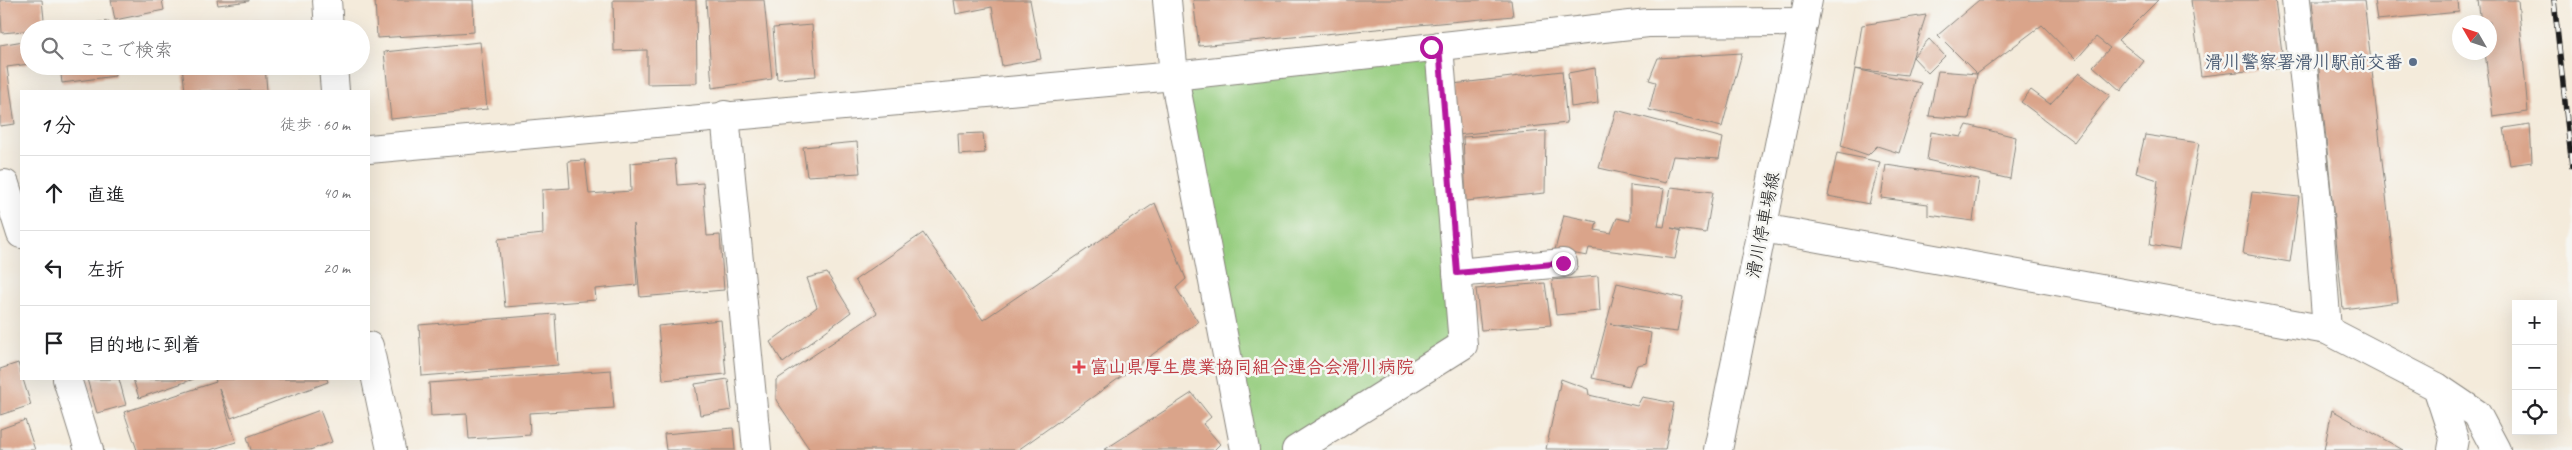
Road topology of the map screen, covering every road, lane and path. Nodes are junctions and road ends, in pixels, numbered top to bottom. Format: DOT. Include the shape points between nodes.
graph roads {
  1 [pos="326,0"];
  2 [pos="1167,0"];
  3 [pos="2296,0"];
  4 [pos="1806,11"];
  5 [pos="328,20"];
  6 [pos="1439,46"];
  7 [pos="333,75"];
  8 [pos="1174,76"];
  9 [pos="335,90"];
  10 [pos="725,115"];
  11 [pos="370,149"];
  12 [pos="9,184"];
  13 [pos="1762,228"];
  14 [pos="20,230"];
  15 [pos="1563,263"];
  16 [pos="1457,273"];
  17 [pos="2327,330"];
  18 [pos="370,351"];
  19 [pos="67,380"];
  20 [pos="2438,387"];
  21 [pos="89,450"];
  22 [pos="391,450"];
  23 [pos="757,450"];
  24 [pos="1245,450"];
  25 [pos="1296,450"];
  26 [pos="1718,450"];
  27 [pos="2452,450"];
  28 [pos="2496,450"];
  1 -- 5 [label="street"];
  2 -- 8 [label="street"];
  3 -- 17 [label="street"];
  4 -- 6 [label="street" via="1648,23"];
  4 -- 13 [label="street, 滑川停車場線"];
  6 -- 8 [label="street"];
  6 -- 16 [label="street"];
  7 -- 9 [label="street"];
  8 -- 10 [label="street"];
  8 -- 24 [label="street"];
  10 -- 11 [label="street"];
  10 -- 23 [label="street"];
  12 -- 14 [label="street"];
  13 -- 17 [label="street"];
  13 -- 26 [label="street, 滑川停車場線"];
  15 -- 16 [label="street"];
  16 -- 25 [label="street" via="1463,345"];
  17 -- 20 [label="street"];
  18 -- 22 [label="street"];
  19 -- 21 [label="street"];
  20 -- 27 [label="street" via="2454,440"];
  20 -- 28 [label="street" via="2478,414"];
}
